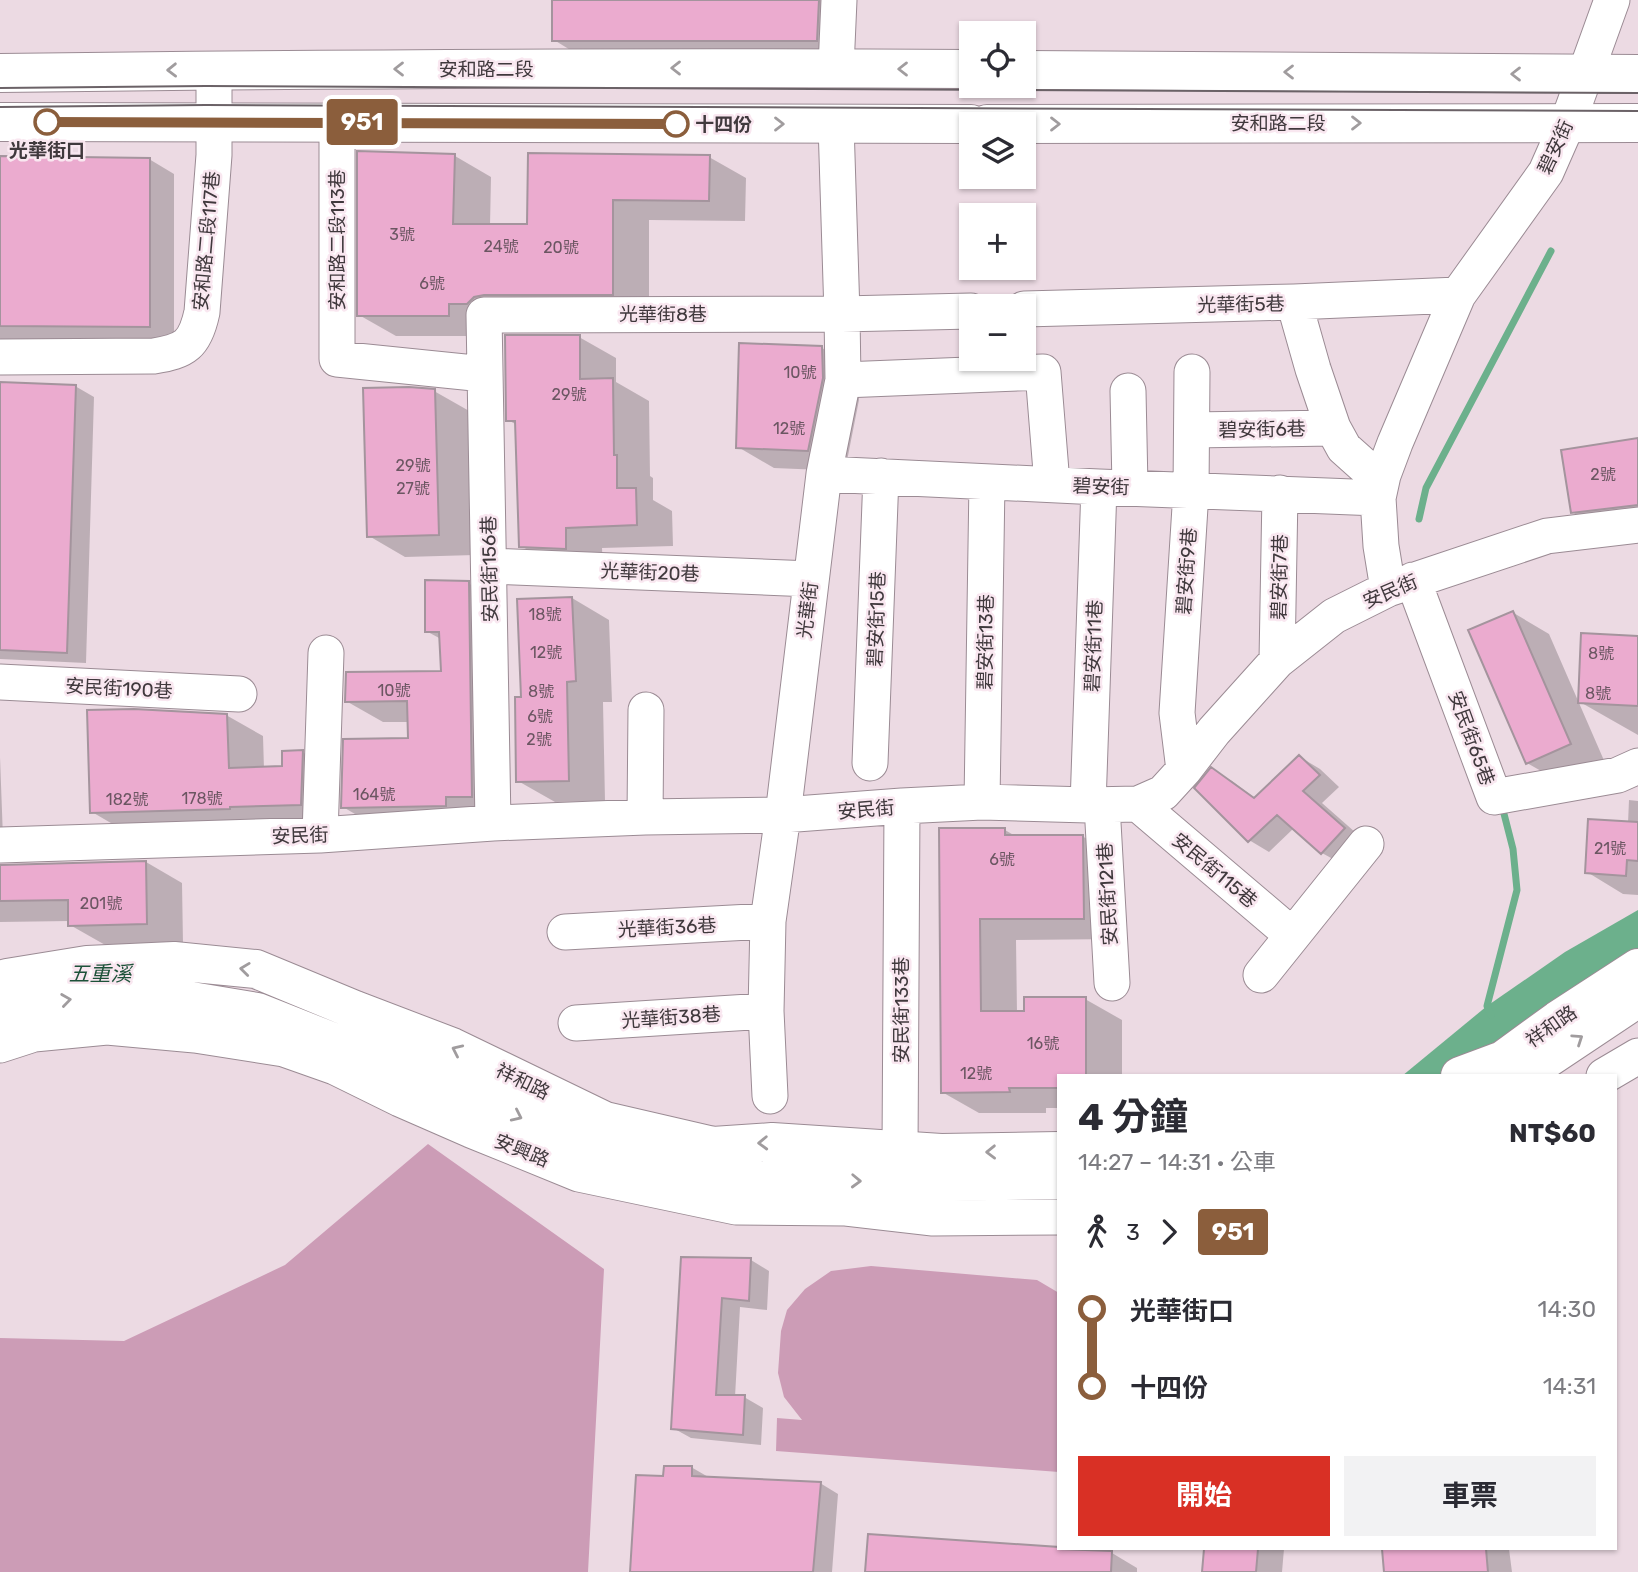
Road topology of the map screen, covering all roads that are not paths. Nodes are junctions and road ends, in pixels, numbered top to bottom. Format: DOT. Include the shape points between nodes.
graph roads {
  1 [pos="839,0"];
  2 [pos="1612,0"];
  3 [pos="836,68"];
  4 [pos="959,69"];
  5 [pos="214,70"];
  6 [pos="1036,70"];
  7 [pos="0,73"];
  8 [pos="1584,74"];
  9 [pos="1638,74"];
  10 [pos="0,122"];
  11 [pos="215,122"];
  12 [pos="337,122"];
  13 [pos="1568,122"];
  14 [pos="1638,123"];
  15 [pos="836,124"];
  16 [pos="959,124"];
  17 [pos="1036,124"];
  18 [pos="1458,295"];
  19 [pos="1294,302"];
  20 [pos="1036,309"];
  21 [pos="959,311"];
  22 [pos="842,314"];
  23 [pos="484,315"];
  24 [pos="0,357"];
  25 [pos="1192,372"];
  26 [pos="484,374"];
  27 [pos="843,380"];
  28 [pos="1128,391"];
  29 [pos="1333,428"];
  30 [pos="1192,430"];
  31 [pos="824,474"];
  32 [pos="881,476"];
  33 [pos="987,482"];
  34 [pos="1052,484"];
  35 [pos="1381,486"];
  36 [pos="1114,487"];
  37 [pos="1191,491"];
  38 [pos="1280,493"];
  39 [pos="1638,525"];
  40 [pos="489,566"];
  41 [pos="811,579"];
  42 [pos="1401,585"];
  43 [pos="326,653"];
  44 [pos="1277,661"];
  45 [pos="0,682"];
  46 [pos="239,694"];
  47 [pos="646,710"];
  48 [pos="870,763"];
  49 [pos="1638,766"];
  50 [pos="1185,770"];
  51 [pos="982,802"];
  52 [pos="1138,804"];
  53 [pos="1095,805"];
  54 [pos="902,806"];
  55 [pos="782,815"];
  56 [pos="645,817"];
  57 [pos="493,823"];
  58 [pos="320,835"];
  59 [pos="1366,844"];
  60 [pos="0,845"];
  61 [pos="768,921"];
  62 [pos="565,932"];
  63 [pos="1292,935"];
  64 [pos="1638,968"];
  65 [pos="1261,975"];
  66 [pos="0,981"];
  67 [pos="1112,983"];
  68 [pos="1638,998"];
  69 [pos="766,1011"];
  70 [pos="0,1014"];
  71 [pos="576,1023"];
  72 [pos="0,1045"];
  73 [pos="1638,1056"];
  74 [pos="1465,1074"];
  75 [pos="1524,1074"];
  76 [pos="1607,1074"];
  77 [pos="770,1096"];
  78 [pos="1057,1151"];
  79 [pos="1057,1180"];
  80 [pos="902,1183"];
  81 [pos="1057,1217"];
  1 -- 3 [label="street"];
  2 -- 8 [label="street, 碧安街"];
  4 -- 3 [label="main road, 安和路二段, one-way"];
  3 -- 5 [label="main road, 安和路二段, one-way"];
  3 -- 15 [label="main road"];
  5 -- 7 [label="main road, 安和路二段, one-way"];
  5 -- 11 [label="street, 安和路二段117巷"];
  8 -- 6 [label="main road, one-way"];
  8 -- 9 [label="main road"];
  8 -- 13 [label="street, 碧安街"];
  10 -- 11 [label="main road"];
  11 -- 12 [label="main road"];
  11 -- 24 [label="street, 安和路二段117巷" via="201,312 198,330 188,344 174,353 154,356"];
  12 -- 15 [label="main road, one-way"];
  12 -- 26 [label="street, 安和路二段113巷" via="337,359"];
  13 -- 14 [label="main road, 安和路二段"];
  17 -- 13 [label="main road, 安和路二段, one-way"];
  13 -- 18 [label="street, 碧安街" via="1546,172"];
  15 -- 16 [label="main road"];
  15 -- 22 [label="street, 光華街"];
  18 -- 19 [label="street, 光華街5巷"];
  18 -- 35 [label="street, 碧安街"];
  19 -- 20 [label="street, 光華街5巷"];
  19 -- 29 [label="street"];
  21 -- 22 [label="street"];
  22 -- 23 [label="street, 光華街8巷"];
  22 -- 27 [label="street, 光華街"];
  23 -- 26 [label="street, 安民街156巷"];
  25 -- 30 [label="street, 碧安街9巷"];
  26 -- 40 [label="street, 安民街156巷"];
  27 -- 31 [label="street, 光華街"];
  27 -- 34 [label="street" via="1043,373"];
  28 -- 36 [label="street, 碧安街11巷"];
  29 -- 30 [label="street, 碧安街6巷"];
  29 -- 35 [label="street" via="1344,449"];
  30 -- 37 [label="street, 碧安街9巷"];
  31 -- 32 [label="street, 碧安街"];
  31 -- 41 [label="street, 光華街"];
  32 -- 33 [label="street, 碧安街"];
  32 -- 48 [label="street, 碧安街15巷"];
  33 -- 34 [label="street, 碧安街"];
  33 -- 51 [label="street, 碧安街13巷"];
  34 -- 36 [label="street, 碧安街"];
  35 -- 38 [label="street, 碧安街"];
  35 -- 42 [label="street, 碧安街" via="1381,546"];
  36 -- 37 [label="street, 碧安街"];
  36 -- 53 [label="street, 碧安街11巷"];
  37 -- 38 [label="street, 碧安街"];
  37 -- 50 [label="street, 碧安街9巷" via="1177,713"];
  38 -- 44 [label="street, 碧安街7巷"];
  39 -- 42 [label="street, 安民街" via="1547,536"];
  40 -- 41 [label="street, 光華街20巷"];
  40 -- 57 [label="street, 安民街156巷"];
  41 -- 55 [label="street, 光華街"];
  42 -- 44 [label="street, 安民街" via="1334,616"];
  42 -- 49 [label="street, 安民街65巷" via="1494,797 1618,775"];
  43 -- 58 [label="street"];
  44 -- 50 [label="street, 安民街"];
  45 -- 46 [label="street, 安民街190巷"];
  47 -- 56 [label="street"];
  50 -- 52 [label="street, 安民街" via="1163,793"];
  51 -- 53 [label="street, 安民街"];
  51 -- 54 [label="street, 安民街"];
  52 -- 53 [label="street, 安民街"];
  52 -- 63 [label="street, 安民街115巷"];
  53 -- 67 [label="street, 安民街121巷"];
  54 -- 55 [label="street, 安民街"];
  54 -- 80 [label="street, 安民街133巷"];
  55 -- 56 [label="street, 安民街"];
  55 -- 61 [label="street, 光華街"];
  56 -- 57 [label="street, 安民街"];
  57 -- 58 [label="street, 安民街"];
  58 -- 60 [label="street, 安民街"];
  59 -- 63 [label="street"];
  61 -- 62 [label="street, 光華街36巷"];
  61 -- 69 [label="street, 光華街"];
  63 -- 65 [label="street"];
  64 -- 74 [label="main road, 祥和路" via="1503,1060"];
  80 -- 66 [label="main road, 祥和路, one-way" via="772,1142 713,1146 605,1121 452,1047 256,970 161,961 87,965"];
  75 -- 68 [label="main road, 祥和路, one-way"];
  69 -- 71 [label="street, 光華街38巷"];
  69 -- 77 [label="street, 光華街"];
  70 -- 80 [label="main road, 祥和路, one-way" via="27,1005 100,995 173,998 257,1012 447,1083 580,1146 710,1177"];
  72 -- 80 [label="street, 安興路" via="34,1034 107,1027 195,1034 284,1049 579,1174 736,1207 846,1208"];
  73 -- 76 [label="street"];
  78 -- 80 [label="main road, 祥和路, one-way" via="942,1153"];
  79 -- 80 [label="main road, 祥和路"];
  80 -- 81 [label="street, 安興路" via="933,1218"];
}
